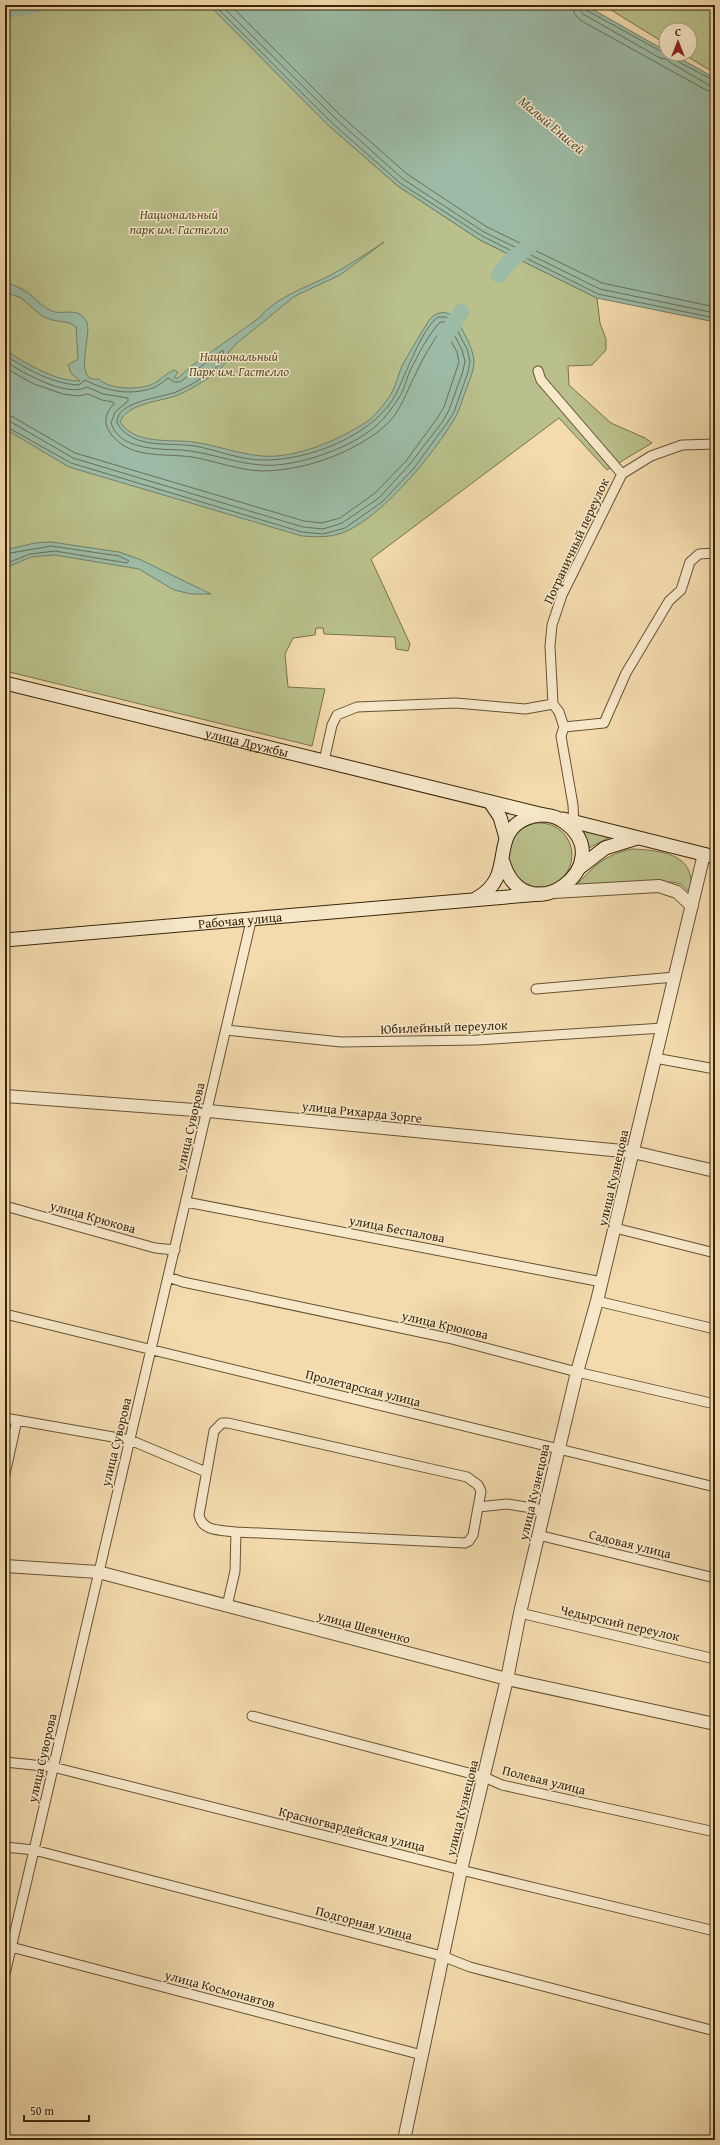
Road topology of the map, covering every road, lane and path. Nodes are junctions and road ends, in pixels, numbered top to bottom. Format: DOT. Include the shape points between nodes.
graph roads {
  1 [pos="538,371"];
  2 [pos="715,444"];
  3 [pos="622,474"];
  4 [pos="715,553"];
  5 [pos="5,683"];
  6 [pos="553,704"];
  7 [pos="564,727"];
  8 [pos="324,761"];
  9 [pos="490,802"];
  10 [pos="549,816"];
  11 [pos="575,828"];
  12 [pos="638,837"];
  13 [pos="506,838"];
  14 [pos="710,855"];
  15 [pos="503,862"];
  16 [pos="579,868"];
  17 [pos="547,893"];
  18 [pos="476,899"];
  19 [pos="692,906"];
  20 [pos="252,917"];
  21 [pos="5,940"];
  22 [pos="675,977"];
  23 [pos="536,989"];
  24 [pos="662,1028"];
  25 [pos="226,1030"];
  26 [pos="655,1058"];
  27 [pos="715,1069"];
  28 [pos="5,1096"];
  29 [pos="208,1111"];
  30 [pos="633,1152"];
  31 [pos="715,1171"];
  32 [pos="186,1202"];
  33 [pos="5,1206"];
  34 [pos="615,1228"];
  35 [pos="175,1250"];
  36 [pos="715,1253"];
  37 [pos="168,1277"];
  38 [pos="602,1282"];
  39 [pos="597,1301"];
  40 [pos="5,1314"];
  41 [pos="715,1329"];
  42 [pos="151,1351"];
  43 [pos="576,1372"];
  44 [pos="715,1404"];
  45 [pos="5,1418"];
  46 [pos="17,1420"];
  47 [pos="130,1440"];
  48 [pos="558,1449"];
  49 [pos="206,1472"];
  50 [pos="5,1474"];
  51 [pos="715,1487"];
  52 [pos="478,1507"];
  53 [pos="544,1510"];
  54 [pos="236,1532"];
  55 [pos="538,1535"];
  56 [pos="5,1566"];
  57 [pos="98,1572"];
  58 [pos="715,1578"];
  59 [pos="227,1606"];
  60 [pos="520,1613"];
  61 [pos="715,1659"];
  62 [pos="507,1679"];
  63 [pos="252,1716"];
  64 [pos="715,1724"];
  65 [pos="5,1762"];
  66 [pos="53,1767"];
  67 [pos="484,1777"];
  68 [pos="715,1832"];
  69 [pos="5,1846"];
  70 [pos="34,1850"];
  71 [pos="461,1870"];
  72 [pos="715,1931"];
  73 [pos="11,1947"];
  74 [pos="442,1956"];
  75 [pos="5,1974"];
  76 [pos="715,2031"];
  77 [pos="422,2055"];
  78 [pos="404,2140"];
  1 -- 3 [label="street" via="541,380"];
  2 -- 3 [label="street, Пограничный переулок" via="682,445 651,456"];
  3 -- 6 [label="street, Пограничный переулок" via="593,529 557,608 550,646"];
  4 -- 7 [label="street" via="699,554 690,562 681,590 669,601 626,673 604,723"];
  5 -- 8 [label="main road, улица Дружбы"];
  6 -- 7 [label="street, Пограничный переулок"];
  6 -- 8 [label="street" via="525,709 456,703 357,707 337,715 332,725"];
  7 -- 11 [label="street" via="561,736"];
  8 -- 9 [label="main road, улица Дружбы"];
  9 -- 10 [label="main road, улица Дружбы"];
  9 -- 13 [label="main road" via="500,817"];
  10 -- 11 [label="main road"];
  10 -- 13 [label="main road" via="532,816 521,821 512,828"];
  11 -- 12 [label="main road"];
  11 -- 16 [label="main road" via="581,852"];
  12 -- 14 [label="main road"];
  12 -- 16 [label="main road" via="605,848"];
  13 -- 15 [label="main road" via="502,849"];
  14 -- 19 [label="street, улица Кузнецова"];
  15 -- 17 [label="main road" via="508,875 516,885 528,892"];
  15 -- 18 [label="main road" via="491,888"];
  16 -- 17 [label="main road" via="569,883"];
  17 -- 18 [label="main road, Рабочая улица"];
  17 -- 19 [label="street" via="659,886 677,892"];
  18 -- 20 [label="main road, Рабочая улица"];
  19 -- 22 [label="street, улица Кузнецова"];
  20 -- 21 [label="main road, Рабочая улица"];
  20 -- 25 [label="street, улица Суворова"];
  22 -- 23 [label="street"];
  22 -- 24 [label="street, улица Кузнецова"];
  24 -- 25 [label="street, Юбилейный переулок" via="478,1040 341,1042"];
  24 -- 26 [label="street, улица Кузнецова"];
  25 -- 29 [label="street, улица Суворова"];
  26 -- 27 [label="street"];
  26 -- 30 [label="street, улица Кузнецова"];
  28 -- 29 [label="street, улица Рихарда Зорге"];
  29 -- 30 [label="street, улица Рихарда Зорге"];
  29 -- 32 [label="street, улица Суворова"];
  30 -- 31 [label="street, улица Рихарда Зорге"];
  30 -- 34 [label="street, улица Кузнецова"];
  32 -- 35 [label="street, улица Суворова"];
  32 -- 38 [label="street, улица Беспалова"];
  33 -- 35 [label="street, улица Крюкова" via="155,1248"];
  34 -- 36 [label="street"];
  34 -- 38 [label="street, улица Кузнецова"];
  35 -- 37 [label="street, улица Суворова"];
  37 -- 42 [label="street, улица Суворова"];
  37 -- 43 [label="street, улица Крюкова" via="448,1338"];
  38 -- 39 [label="street, улица Кузнецова"];
  39 -- 41 [label="street"];
  39 -- 43 [label="street, улица Кузнецова"];
  40 -- 42 [label="street, Пролетарская улица"];
  42 -- 47 [label="street, улица Суворова"];
  42 -- 48 [label="street, Пролетарская улица"];
  43 -- 44 [label="street, улица Крюкова"];
  43 -- 48 [label="street, улица Кузнецова"];
  45 -- 46 [label="street"];
  46 -- 47 [label="street"];
  46 -- 50 [label="street"];
  47 -- 49 [label="street"];
  47 -- 57 [label="street, улица Суворова"];
  48 -- 51 [label="street, Пролетарская улица"];
  48 -- 53 [label="street, улица Кузнецова"];
  49 -- 52 [label="street" via="214,1431 222,1423 228,1423 467,1477 478,1485 481,1491"];
  49 -- 54 [label="street" via="200,1521 210,1529"];
  52 -- 53 [label="street" via="507,1504"];
  52 -- 54 [label="street" via="473,1536 465,1543"];
  53 -- 55 [label="street, улица Кузнецова"];
  54 -- 59 [label="street" via="235,1571"];
  55 -- 58 [label="street, Садовая улица"];
  55 -- 60 [label="street, улица Кузнецова"];
  56 -- 57 [label="street, улица Шевченко"];
  57 -- 59 [label="street, улица Шевченко"];
  57 -- 66 [label="street, улица Суворова"];
  59 -- 62 [label="street, улица Шевченко"];
  60 -- 61 [label="street, Чедырский переулок"];
  60 -- 62 [label="street, улица Кузнецова"];
  62 -- 64 [label="street, улица Шевченко"];
  62 -- 67 [label="street, улица Кузнецова"];
  63 -- 67 [label="street, Полевая улица"];
  65 -- 66 [label="street, Красногвардейская улица"];
  66 -- 70 [label="street, улица Суворова"];
  66 -- 71 [label="street, Красногвардейская улица"];
  67 -- 68 [label="street, Полевая улица" via="502,1784"];
  67 -- 71 [label="street, улица Кузнецова"];
  69 -- 70 [label="street, Подгорная улица"];
  70 -- 73 [label="street, улица Суворова"];
  70 -- 74 [label="street, Подгорная улица"];
  71 -- 72 [label="street, Красногвардейская улица"];
  71 -- 74 [label="street, улица Кузнецова"];
  73 -- 75 [label="street, улица Суворова"];
  73 -- 77 [label="street, улица Космонавтов"];
  74 -- 76 [label="street, Подгорная улица" via="470,1967"];
  74 -- 77 [label="street, улица Кузнецова"];
  77 -- 78 [label="street, улица Кузнецова"];
}
